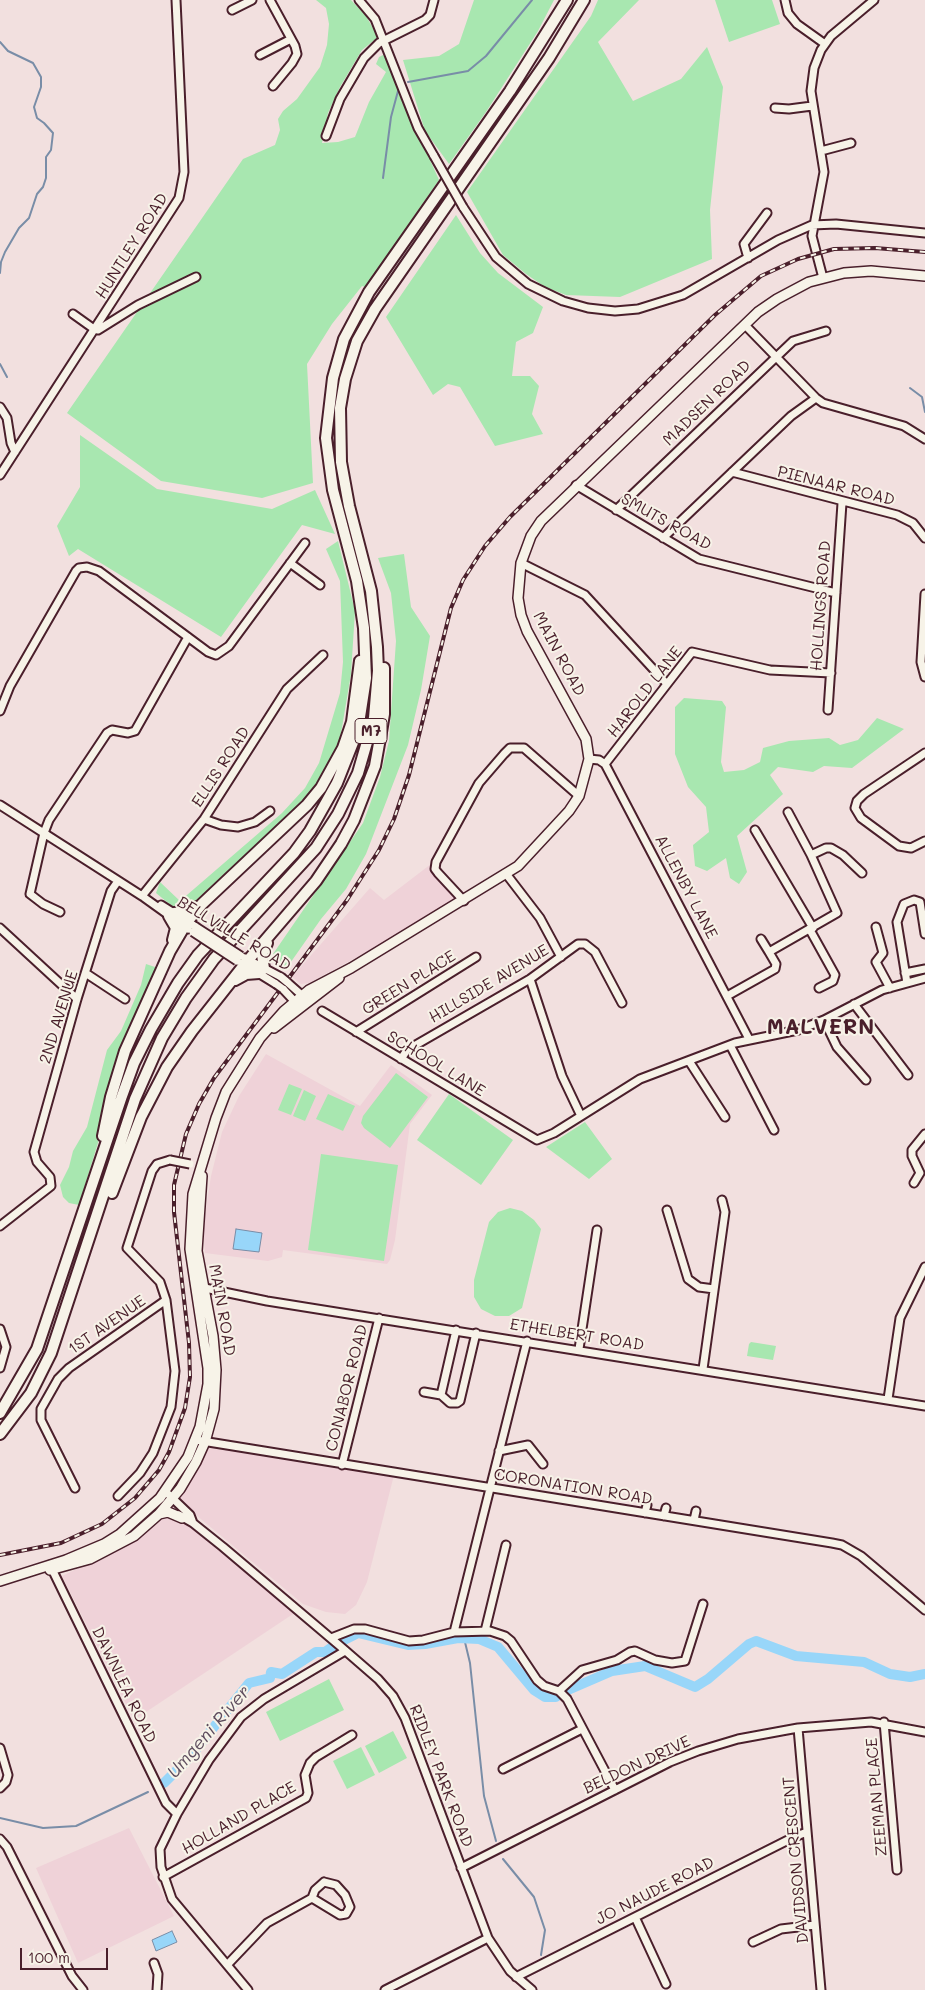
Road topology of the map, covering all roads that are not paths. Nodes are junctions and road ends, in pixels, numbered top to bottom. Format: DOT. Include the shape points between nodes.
graph roads {
  1 [pos="176,0"];
  2 [pos="252,0"];
  3 [pos="270,0"];
  4 [pos="359,0"];
  5 [pos="434,0"];
  6 [pos="567,0"];
  7 [pos="584,0"];
  8 [pos="785,0"];
  9 [pos="874,0"];
  10 [pos="232,10"];
  11 [pos="291,39"];
  12 [pos="385,40"];
  13 [pos="825,44"];
  14 [pos="260,55"];
  15 [pos="273,86"];
  16 [pos="812,106"];
  17 [pos="775,108"];
  18 [pos="326,136"];
  19 [pos="851,142"];
  20 [pos="821,152"];
  21 [pos="767,213"];
  22 [pos="812,226"];
  23 [pos="925,233"];
  24 [pos="748,258"];
  25 [pos="925,276"];
  26 [pos="196,277"];
  27 [pos="822,278"];
  28 [pos="73,314"];
  29 [pos="745,325"];
  30 [pos="94,329"];
  31 [pos="826,331"];
  32 [pos="775,357"];
  33 [pos="816,398"];
  34 [pos="0,407"];
  35 [pos="925,439"];
  36 [pos="15,452"];
  37 [pos="732,472"];
  38 [pos="1,473"];
  39 [pos="576,485"];
  40 [pos="842,503"];
  41 [pos="616,510"];
  42 [pos="663,538"];
  43 [pos="925,538"];
  44 [pos="305,543"];
  45 [pos="362,552"];
  46 [pos="290,563"];
  47 [pos="521,563"];
  48 [pos="320,585"];
  49 [pos="836,593"];
  50 [pos="925,594"];
  51 [pos="364,628"];
  52 [pos="188,637"];
  53 [pos="323,655"];
  54 [pos="831,672"];
  55 [pos="925,677"];
  56 [pos="667,684"];
  57 [pos="1,701"];
  58 [pos="828,710"];
  59 [pos="0,711"];
  60 [pos="925,753"];
  61 [pos="589,759"];
  62 [pos="605,764"];
  63 [pos="579,796"];
  64 [pos="0,805"];
  65 [pos="270,811"];
  66 [pos="788,812"];
  67 [pos="204,820"];
  68 [pos="755,830"];
  69 [pos="44,833"];
  70 [pos="925,841"];
  71 [pos="811,855"];
  72 [pos="862,873"];
  73 [pos="507,875"];
  74 [pos="118,881"];
  75 [pos="142,896"];
  76 [pos="464,901"];
  77 [pos="202,904"];
  78 [pos="60,912"];
  79 [pos="172,915"];
  80 [pos="190,927"];
  81 [pos="876,927"];
  82 [pos="0,929"];
  83 [pos="812,929"];
  84 [pos="925,934"];
  85 [pos="272,935"];
  86 [pos="762,938"];
  87 [pos="170,951"];
  88 [pos="770,952"];
  89 [pos="476,957"];
  90 [pos="561,957"];
  91 [pos="243,960"];
  92 [pos="925,969"];
  93 [pos="262,971"];
  94 [pos="905,973"];
  95 [pos="87,974"];
  96 [pos="925,978"];
  97 [pos="530,979"];
  98 [pos="282,983"];
  99 [pos="907,983"];
  100 [pos="230,984"];
  101 [pos="819,988"];
  102 [pos="890,988"];
  103 [pos="727,996"];
  104 [pos="305,998"];
  105 [pos="78,999"];
  106 [pos="125,999"];
  107 [pos="622,1003"];
  108 [pos="297,1004"];
  109 [pos="854,1004"];
  110 [pos="322,1011"];
  111 [pos="824,1020"];
  112 [pos="356,1032"];
  113 [pos="749,1039"];
  114 [pos="730,1045"];
  115 [pos="401,1058"];
  116 [pos="689,1061"];
  117 [pos="908,1075"];
  118 [pos="866,1080"];
  119 [pos="581,1116"];
  120 [pos="724,1117"];
  121 [pos="774,1130"];
  122 [pos="925,1134"];
  123 [pos="202,1167"];
  124 [pos="93,1181"];
  125 [pos="914,1183"];
  126 [pos="722,1200"];
  127 [pos="668,1210"];
  128 [pos="0,1226"];
  129 [pos="598,1230"];
  130 [pos="925,1267"];
  131 [pos="199,1287"];
  132 [pos="714,1289"];
  133 [pos="224,1293"];
  134 [pos="166,1300"];
  135 [pos="206,1303"];
  136 [pos="379,1318"];
  137 [pos="0,1329"];
  138 [pos="456,1330"];
  139 [pos="476,1333"];
  140 [pos="527,1341"];
  141 [pos="579,1349"];
  142 [pos="0,1368"];
  143 [pos="703,1369"];
  144 [pos="424,1392"];
  145 [pos="31,1393"];
  146 [pos="441,1395"];
  147 [pos="888,1399"];
  148 [pos="925,1406"];
  149 [pos="0,1413"];
  150 [pos="0,1434"];
  151 [pos="196,1440"];
  152 [pos="205,1442"];
  153 [pos="499,1451"];
  154 [pos="342,1464"];
  155 [pos="543,1464"];
  156 [pos="74,1488"];
  157 [pos="489,1488"];
  158 [pos="118,1496"];
  159 [pos="166,1498"];
  160 [pos="636,1511"];
  161 [pos="696,1511"];
  162 [pos="645,1513"];
  163 [pos="159,1514"];
  164 [pos="182,1518"];
  165 [pos="694,1520"];
  166 [pos="193,1523"];
  167 [pos="506,1545"];
  168 [pos="51,1567"];
  169 [pos="0,1581"];
  170 [pos="703,1604"];
  171 [pos="925,1610"];
  172 [pos="485,1631"];
  173 [pos="454,1632"];
  174 [pos="330,1638"];
  175 [pos="345,1651"];
  176 [pos="559,1691"];
  177 [pos="884,1722"];
  178 [pos="798,1728"];
  179 [pos="582,1729"];
  180 [pos="925,1732"];
  181 [pos="352,1735"];
  182 [pos="0,1748"];
  183 [pos="503,1769"];
  184 [pos="0,1788"];
  185 [pos="615,1790"];
  186 [pos="177,1814"];
  187 [pos="807,1832"];
  188 [pos="0,1840"];
  189 [pos="461,1868"];
  190 [pos="896,1870"];
  191 [pos="163,1877"];
  192 [pos="312,1898"];
  193 [pos="634,1917"];
  194 [pos="815,1925"];
  195 [pos="488,1938"];
  196 [pos="753,1942"];
  197 [pos="154,1963"];
  198 [pos="228,1964"];
  199 [pos="516,1977"];
  200 [pos="666,1984"];
  201 [pos="83,1990"];
  202 [pos="156,1990"];
  203 [pos="248,1990"];
  204 [pos="385,1990"];
  205 [pos="532,1990"];
  206 [pos="821,1990"];
  1 -- 30 [label="street, HUNTLEY ROAD" via="183,186 172,211"];
  2 -- 10 [label="street"];
  3 -- 11 [label="street"];
  4 -- 12 [label="street" via="375,19"];
  5 -- 12 [label="street" via="430,15 425,20"];
  6 -- 51 [label="highway, M7" via="510,91 369,292 352,322 338,358 328,412 327,455 357,581"];
  7 -- 45 [label="highway, M7" via="549,58 385,292 358,341 342,392 339,446 344,483"];
  8 -- 13 [label="street" via="788,13 796,24"];
  9 -- 13 [label="street" via="840,27"];
  11 -- 14 [label="street"];
  11 -- 15 [label="street" via="296,49 295,58"];
  12 -- 18 [label="street" via="364,58 354,74"];
  12 -- 24 [label="street, bridge" via="415,122 489,248 515,275 550,296 588,308 633,310 667,302 694,290"];
  13 -- 16 [label="street" via="814,68"];
  16 -- 17 [label="street"];
  16 -- 20 [label="street"];
  19 -- 20 [label="street"];
  20 -- 22 [label="street" via="824,178"];
  21 -- 24 [label="street" via="744,244"];
  22 -- 23 [label="street" via="836,224"];
  22 -- 24 [label="street" via="791,233"];
  22 -- 27 [label="street" via="812,241"];
  25 -- 27 [label="main road, MAIN ROAD" via="859,271"];
  26 -- 30 [label="street" via="138,305 105,327"];
  27 -- 29 [label="main road, MAIN ROAD" via="777,299"];
  28 -- 30 [label="street"];
  29 -- 32 [label="street"];
  29 -- 39 [label="main road, MAIN ROAD"];
  30 -- 36 [label="street, HUNTLEY ROAD"];
  31 -- 32 [label="street, MADSEN ROAD" via="799,338"];
  32 -- 33 [label="street"];
  32 -- 41 [label="street, MADSEN ROAD"];
  33 -- 35 [label="street" via="828,406 904,426"];
  33 -- 37 [label="street" via="791,416"];
  34 -- 36 [label="street" via="7,418"];
  36 -- 38 [label="street, HUNTLEY ROAD"];
  37 -- 40 [label="street, PIENAAR ROAD"];
  37 -- 42 [label="street"];
  39 -- 41 [label="street, SMUTS ROAD"];
  39 -- 47 [label="main road, MAIN ROAD" via="541,521 531,536"];
  40 -- 43 [label="street, PIENAAR ROAD" via="897,515 919,528"];
  40 -- 49 [label="street, HOLLINGS ROAD"];
  41 -- 42 [label="street, SMUTS ROAD"];
  42 -- 49 [label="street, SMUTS ROAD" via="704,561"];
  44 -- 46 [label="street"];
  45 -- 85 [label="highway" via="373,580 384,659 384,714 375,766 341,844"];
  45 -- 145 [label="highway, M7" via="376,625 378,671 374,718 358,773 338,814 316,848 214,959 162,1038 135,1099 51,1353"];
  46 -- 48 [label="street"];
  46 -- 52 [label="street" via="223,652 210,653"];
  47 -- 56 [label="street" via="585,595"];
  47 -- 61 [label="main road, MAIN ROAD" via="517,590 521,615 536,649 583,731"];
  49 -- 54 [label="street, HOLLINGS ROAD"];
  50 -- 55 [label="street" via="921,662"];
  51 -- 77 [label="highway" via="352,722 334,767 307,805"];
  51 -- 124 [label="highway, M7" via="364,702 358,730 338,783 294,853 216,935 165,1004 134,1063"];
  52 -- 57 [label="street" via="99,570 82,567 76,571"];
  52 -- 69 [label="street" via="135,730 107,733 49,820"];
  53 -- 67 [label="street, ELLIS ROAD" via="287,689"];
  54 -- 56 [label="street, HAROLD LANE" via="770,670 692,652"];
  54 -- 58 [label="street, HOLLINGS ROAD"];
  56 -- 62 [label="street, HAROLD LANE"];
  57 -- 59 [label="street"];
  60 -- 70 [label="street" via="864,794 855,808 861,818 899,846 911,848"];
  61 -- 62 [label="street"];
  61 -- 63 [label="main road, MAIN ROAD"];
  62 -- 103 [label="street, ALLENBY LANE"];
  63 -- 73 [label="main road, MAIN ROAD" via="569,811"];
  63 -- 76 [label="street" via="532,752 524,748 510,748 479,784 436,862 435,869"];
  64 -- 69 [label="street, BELLVILLE ROAD"];
  65 -- 67 [label="street" via="255,822 238,827"];
  66 -- 71 [label="street"];
  67 -- 75 [label="street, ELLIS ROAD"];
  68 -- 83 [label="street"];
  69 -- 74 [label="street, BELLVILLE ROAD"];
  69 -- 78 [label="street" via="30,894"];
  71 -- 72 [label="street" via="831,848"];
  71 -- 83 [label="street" via="837,911 835,916"];
  73 -- 76 [label="main road, MAIN ROAD"];
  73 -- 90 [label="street" via="540,918"];
  74 -- 75 [label="street, BELLVILLE ROAD"];
  74 -- 95 [label="street, 2ND AVENUE" via="112,891"];
  75 -- 79 [label="street, BELLVILLE ROAD"];
  76 -- 104 [label="main road, MAIN ROAD"];
  77 -- 79 [label="highway"];
  77 -- 80 [label="highway"];
  79 -- 80 [label="street, BELLVILLE ROAD"];
  79 -- 87 [label="highway" via="176,928"];
  80 -- 87 [label="highway"];
  80 -- 91 [label="street, BELLVILLE ROAD, bridge"];
  81 -- 102 [label="street" via="883,953 876,962"];
  82 -- 105 [label="street"];
  83 -- 88 [label="street"];
  83 -- 101 [label="street" via="836,975"];
  84 -- 94 [label="street" via="920,902 914,900 904,904 897,922"];
  85 -- 91 [label="highway"];
  85 -- 93 [label="highway" via="262,954"];
  86 -- 88 [label="street"];
  87 -- 124 [label="highway" via="125,1051 111,1097"];
  88 -- 103 [label="street" via="776,964 774,970"];
  89 -- 112 [label="street, GREEN PLACE"];
  90 -- 97 [label="street, HILLSIDE AVENUE"];
  90 -- 107 [label="street, HILLSIDE AVENUE" via="578,944 588,946"];
  91 -- 93 [label="street, BELLVILLE ROAD"];
  91 -- 100 [label="highway"];
  92 -- 94 [label="street"];
  93 -- 98 [label="street, BELLVILLE ROAD"];
  93 -- 100 [label="highway" via="246,974"];
  94 -- 99 [label="street"];
  95 -- 105 [label="street, 2ND AVENUE"];
  95 -- 106 [label="street"];
  96 -- 99 [label="street"];
  97 -- 115 [label="street, HILLSIDE AVENUE" via="408,1050"];
  97 -- 119 [label="street" via="562,1076"];
  98 -- 104 [label="street, BELLVILLE ROAD"];
  98 -- 108 [label="street, BELLVILLE ROAD"];
  99 -- 102 [label="street"];
  100 -- 145 [label="highway" via="179,1049 141,1117 60,1339"];
  102 -- 109 [label="street"];
  103 -- 113 [label="street, ALLENBY LANE"];
  104 -- 108 [label="main road, MAIN ROAD"];
  105 -- 128 [label="street, 2ND AVENUE" via="33,1154 50,1177 51,1186"];
  108 -- 123 [label="main road, MAIN ROAD" via="252,1051 226,1092"];
  109 -- 111 [label="street"];
  109 -- 117 [label="street"];
  110 -- 112 [label="street, SCHOOL LANE"];
  111 -- 113 [label="street" via="782,1035"];
  111 -- 118 [label="street" via="837,1047"];
  112 -- 115 [label="street, SCHOOL LANE"];
  113 -- 114 [label="street"];
  114 -- 116 [label="street"];
  114 -- 121 [label="street"];
  115 -- 119 [label="street, SCHOOL LANE" via="537,1140"];
  116 -- 119 [label="street" via="640,1079"];
  116 -- 120 [label="street"];
  122 -- 125 [label="street" via="912,1150 920,1174"];
  123 -- 131 [label="main road, MAIN ROAD" via="193,1194 190,1219 190,1249"];
  123 -- 134 [label="street, 1ST AVENUE, bridge" via="170,1160 157,1164 127,1248 160,1282"];
  124 -- 149 [label="highway, M7" via="37,1349"];
  126 -- 132 [label="street" via="726,1212"];
  127 -- 132 [label="street" via="688,1279 699,1287"];
  129 -- 141 [label="street"];
  130 -- 147 [label="street" via="900,1318"];
  131 -- 133 [label="street, ETHELBERT ROAD"];
  131 -- 135 [label="main road, MAIN ROAD"];
  131 -- 151 [label="main road, MAIN ROAD" via="208,1368 205,1405"];
  132 -- 143 [label="street"];
  133 -- 135 [label="street" via="213,1296"];
  133 -- 136 [label="street, ETHELBERT ROAD"];
  134 -- 156 [label="street, 1ST AVENUE" via="69,1368 58,1379 41,1409 41,1420"];
  134 -- 158 [label="street" via="175,1371 171,1407 152,1453 140,1473"];
  135 -- 152 [label="main road, MAIN ROAD" via="216,1370 214,1409"];
  136 -- 138 [label="street, ETHELBERT ROAD"];
  136 -- 154 [label="street, CONABOR ROAD"];
  137 -- 142 [label="street" via="6,1348"];
  138 -- 139 [label="street, ETHELBERT ROAD"];
  138 -- 146 [label="street"];
  139 -- 140 [label="street, ETHELBERT ROAD"];
  139 -- 146 [label="street" via="460,1400 454,1404"];
  140 -- 141 [label="street, ETHELBERT ROAD"];
  140 -- 153 [label="street"];
  141 -- 143 [label="street, ETHELBERT ROAD"];
  143 -- 147 [label="street, ETHELBERT ROAD"];
  144 -- 146 [label="street"];
  145 -- 150 [label="highway, M7"];
  147 -- 148 [label="street, ETHELBERT ROAD"];
  151 -- 152 [label="street, CORONATION ROAD"];
  151 -- 159 [label="main road, MAIN ROAD"];
  152 -- 154 [label="street, CORONATION ROAD"];
  152 -- 159 [label="main road, MAIN ROAD" via="189,1475"];
  153 -- 155 [label="street" via="528,1445"];
  153 -- 157 [label="street"];
  154 -- 157 [label="street, CORONATION ROAD"];
  157 -- 160 [label="street, CORONATION ROAD"];
  157 -- 173 [label="street"];
  159 -- 163 [label="main road, MAIN ROAD"];
  159 -- 164 [label="street, RIDLEY PARK ROAD"];
  159 -- 166 [label="street, RIDLEY PARK ROAD" via="190,1515"];
  159 -- 168 [label="main road, MAIN ROAD" via="104,1544"];
  160 -- 162 [label="street, CORONATION ROAD"];
  160 -- 162 [label="street" via="644,1504"];
  161 -- 165 [label="street"];
  162 -- 165 [label="street, CORONATION ROAD" via="665,1512"];
  163 -- 164 [label="main road" via="168,1512"];
  163 -- 168 [label="main road, MAIN ROAD" via="122,1543 90,1559"];
  164 -- 166 [label="street, RIDLEY PARK ROAD"];
  165 -- 171 [label="street, CORONATION ROAD" via="807,1535 842,1545"];
  166 -- 174 [label="street, RIDLEY PARK ROAD"];
  167 -- 172 [label="street"];
  168 -- 169 [label="main road, MAIN ROAD"];
  168 -- 186 [label="street, DAWNLEA ROAD" via="166,1802"];
  170 -- 176 [label="street" via="685,1661 672,1663 630,1652 617,1660 591,1665"];
  172 -- 173 [label="street"];
  172 -- 176 [label="street" via="511,1640 537,1680"];
  173 -- 174 [label="street" via="409,1640 354,1629"];
  174 -- 175 [label="street, RIDLEY PARK ROAD"];
  175 -- 186 [label="street" via="264,1699 241,1717 217,1748"];
  175 -- 189 [label="street, RIDLEY PARK ROAD" via="378,1679 400,1707"];
  176 -- 179 [label="street"];
  177 -- 178 [label="street, BELDON DRIVE"];
  177 -- 180 [label="street, BELDON DRIVE"];
  177 -- 190 [label="street, ZEEMAN PLACE"];
  178 -- 185 [label="street, BELDON DRIVE" via="738,1739 698,1751"];
  178 -- 187 [label="street, DAVIDSON CRESCENT"];
  179 -- 183 [label="street"];
  179 -- 185 [label="street"];
  181 -- 191 [label="street, HOLLAND PLACE" via="310,1763 305,1775 306,1798"];
  182 -- 184 [label="street" via="8,1774"];
  185 -- 189 [label="street, BELDON DRIVE"];
  186 -- 191 [label="street" via="160,1849"];
  187 -- 193 [label="street, JO NAUDE ROAD"];
  187 -- 194 [label="street, DAVIDSON CRESCENT"];
  188 -- 201 [label="street" via="7,1847 72,1976"];
  189 -- 195 [label="street, RIDLEY PARK ROAD"];
  191 -- 198 [label="street" via="176,1904"];
  192 -- 192 [label="street" via="319,1885 332,1883 350,1907 346,1914 340,1915"];
  192 -- 198 [label="street" via="267,1923"];
  193 -- 199 [label="street, JO NAUDE ROAD"];
  193 -- 200 [label="street"];
  194 -- 196 [label="street" via="780,1929"];
  194 -- 206 [label="street, DAVIDSON CRESCENT"];
  195 -- 199 [label="street, RIDLEY PARK ROAD"];
  195 -- 204 [label="street"];
  197 -- 202 [label="street" via="158,1974"];
  198 -- 203 [label="street"];
  199 -- 205 [label="street, RIDLEY PARK ROAD"];
}
